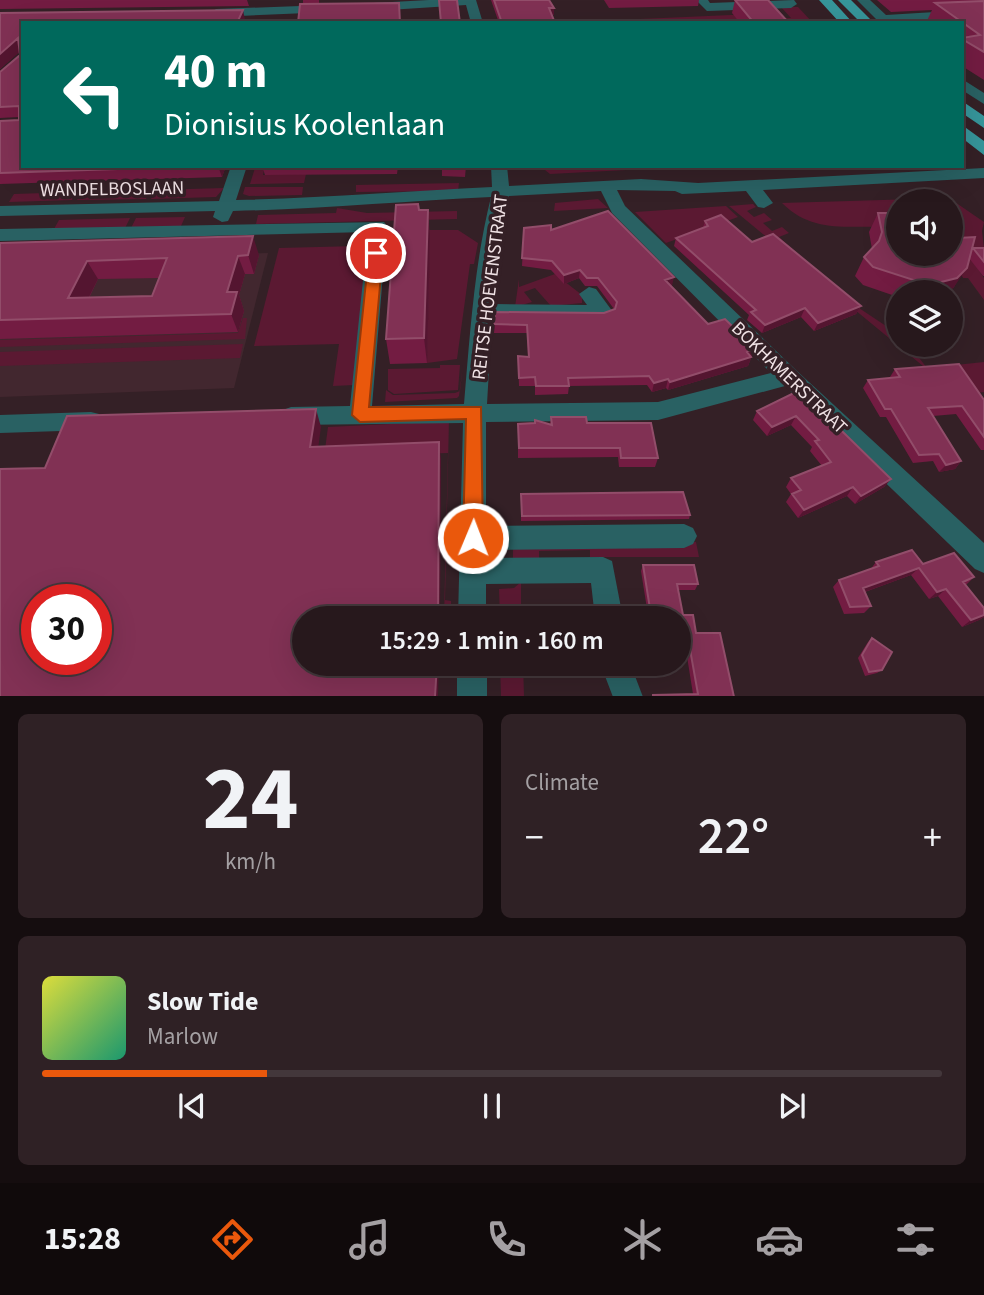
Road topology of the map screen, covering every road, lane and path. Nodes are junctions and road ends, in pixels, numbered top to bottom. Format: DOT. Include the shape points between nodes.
graph roads {
  1 [pos="702,0"];
  2 [pos="788,0"];
  3 [pos="825,0"];
  4 [pos="844,0"];
  5 [pos="863,0"];
  6 [pos="470,1"];
  7 [pos="359,7"];
  8 [pos="345,8"];
  9 [pos="984,13"];
  10 [pos="200,14"];
  11 [pos="276,17"];
  12 [pos="254,18"];
  13 [pos="476,21"];
  14 [pos="845,21"];
  15 [pos="867,21"];
  16 [pos="885,21"];
  17 [pos="964,85"];
  18 [pos="984,100"];
  19 [pos="964,107"];
  20 [pos="984,122"];
  21 [pos="964,131"];
  22 [pos="984,150"];
  23 [pos="984,159"];
  24 [pos="964,161"];
  25 [pos="238,168"];
  26 [pos="499,168"];
  27 [pos="891,168"];
  28 [pos="984,173"];
  29 [pos="804,181"];
  30 [pos="750,184"];
  31 [pos="608,190"];
  32 [pos="500,199"];
  33 [pos="764,204"];
  34 [pos="226,206"];
  35 [pos="0,211"];
  36 [pos="218,230"];
  37 [pos="0,235"];
  38 [pos="589,294"];
  39 [pos="482,311"];
  40 [pos="789,377"];
  41 [pos="475,412"];
  42 [pos="360,415"];
  43 [pos="268,417"];
  44 [pos="108,421"];
  45 [pos="0,424"];
  46 [pos="684,536"];
  47 [pos="473,538"];
  48 [pos="984,560"];
  49 [pos="472,571"];
  50 [pos="472,606"];
  51 [pos="608,606"];
  52 [pos="472,676"];
  53 [pos="620,676"];
  54 [pos="472,696"];
  55 [pos="628,696"];
  1 -- 2 [label="street" via="707,7 791,4"];
  3 -- 14 [label="main road"];
  4 -- 15 [label="main road"];
  5 -- 16 [label="street"];
  6 -- 7 [label="street"];
  6 -- 13 [label="street"];
  8 -- 11 [label="street"];
  9 -- 16 [label="street"];
  10 -- 12 [label="street"];
  11 -- 12 [label="street"];
  17 -- 18 [label="street"];
  19 -- 20 [label="main road"];
  21 -- 22 [label="main road"];
  23 -- 24 [label="street"];
  25 -- 34 [label="street"];
  26 -- 32 [label="street, REITSE HOEVENSTRAAT"];
  27 -- 29 [label="street, WANDELBOSLAAN"];
  28 -- 29 [label="street, WANDELBOSLAAN"];
  29 -- 30 [label="street, WANDELBOSLAAN"];
  30 -- 31 [label="street, WANDELBOSLAAN"];
  30 -- 33 [label="street"];
  31 -- 32 [label="street, WANDELBOSLAAN"];
  31 -- 40 [label="street, BOKHAMERSTRAAT" via="618,209"];
  32 -- 34 [label="street, WANDELBOSLAAN" via="374,207 345,203"];
  32 -- 39 [label="street, REITSE HOEVENSTRAAT"];
  34 -- 35 [label="street, WANDELBOSLAAN"];
  34 -- 36 [label="street"];
  36 -- 37 [label="street"];
  36 -- 42 [label="street" via="379,226"];
  38 -- 39 [label="street" via="603,312"];
  39 -- 41 [label="street, REITSE HOEVENSTRAAT"];
  40 -- 41 [label="street" via="658,411"];
  40 -- 48 [label="street, BOKHAMERSTRAAT"];
  41 -- 42 [label="street"];
  41 -- 47 [label="street, REITSE HOEVENSTRAAT"];
  42 -- 43 [label="street"];
  44 -- 45 [label="street"];
  46 -- 47 [label="street"];
  47 -- 49 [label="street, REITSE HOEVENSTRAAT"];
  49 -- 50 [label="street, REITSE HOEVENSTRAAT"];
  49 -- 51 [label="street" via="603,570"];
  52 -- 54 [label="street"];
  53 -- 55 [label="street"];
}
